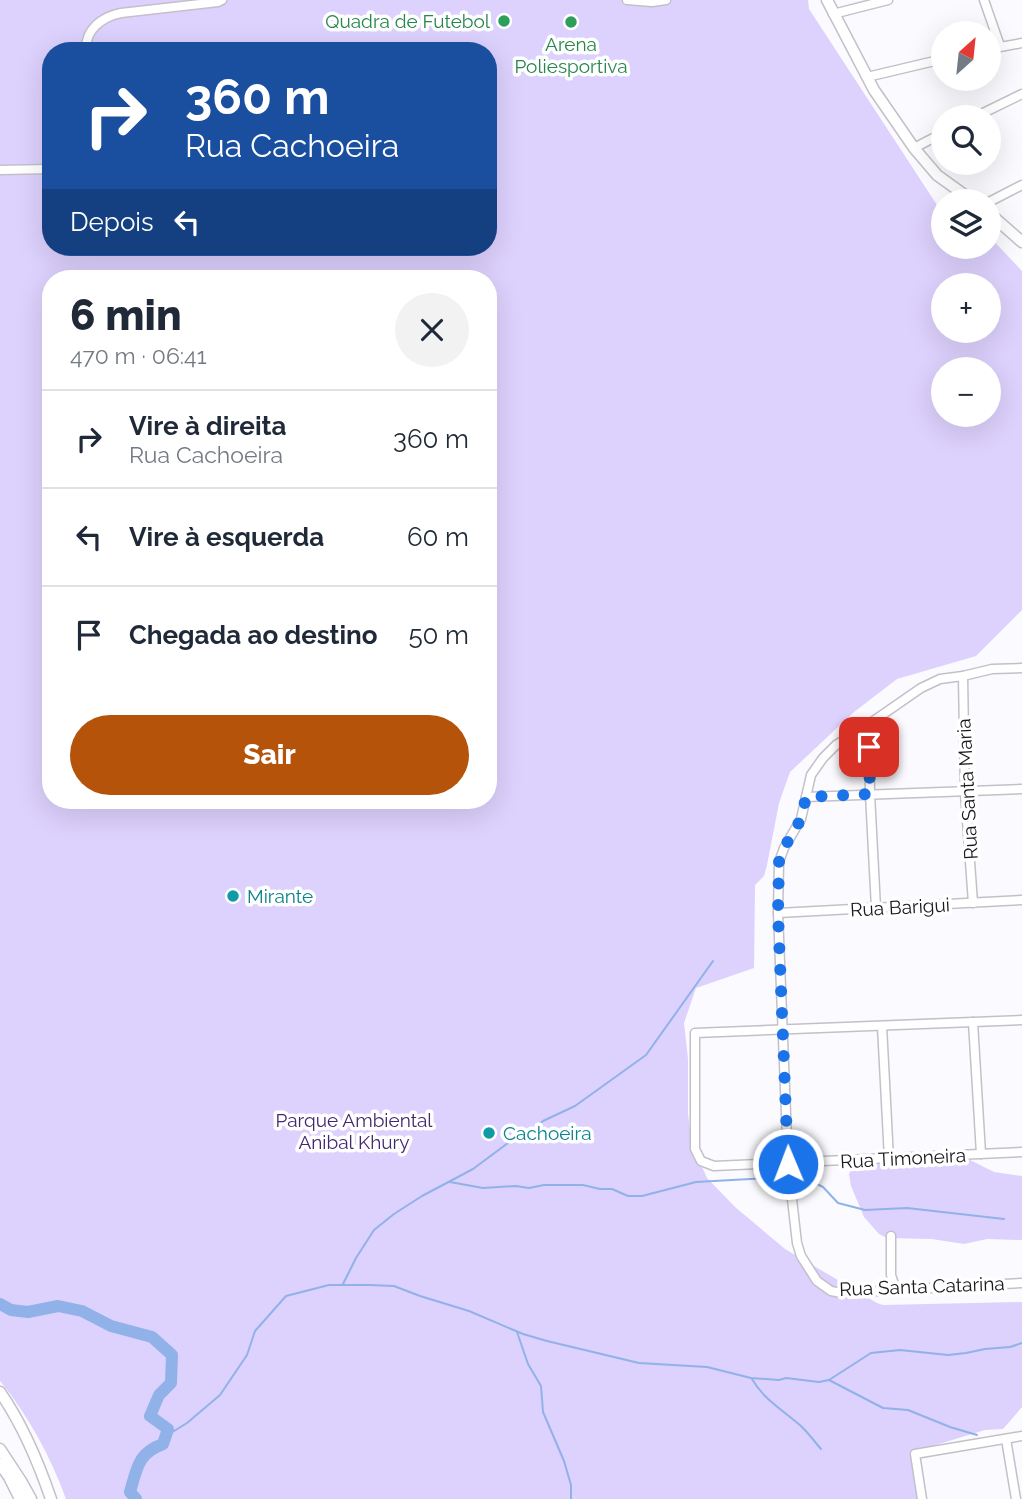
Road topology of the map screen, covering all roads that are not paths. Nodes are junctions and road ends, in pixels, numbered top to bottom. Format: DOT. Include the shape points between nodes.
graph roads {
  1 [pos="222,0"];
  2 [pos="627,0"];
  3 [pos="666,0"];
  4 [pos="827,0"];
  5 [pos="888,0"];
  6 [pos="984,0"];
  7 [pos="834,14"];
  8 [pos="991,21"];
  9 [pos="85,42"];
  10 [pos="1022,43"];
  11 [pos="1001,46"];
  12 [pos="931,62"];
  13 [pos="867,77"];
  14 [pos="1022,94"];
  15 [pos="1000,105"];
  16 [pos="931,139"];
  17 [pos="914,148"];
  18 [pos="42,169"];
  19 [pos="0,170"];
  20 [pos="1022,185"];
  21 [pos="956,189"];
  22 [pos="1001,196"];
  23 [pos="1001,224"];
  24 [pos="1022,242"];
  25 [pos="1022,668"];
  26 [pos="963,676"];
  27 [pos="869,724"];
  28 [pos="1022,789"];
  29 [pos="965,793"];
  30 [pos="870,794"];
  31 [pos="806,797"];
  32 [pos="1022,900"];
  33 [pos="973,902"];
  34 [pos="876,908"];
  35 [pos="778,913"];
  36 [pos="1022,1020"];
  37 [pos="973,1022"];
  38 [pos="882,1026"];
  39 [pos="784,1030"];
  40 [pos="1022,1152"];
  41 [pos="981,1154"];
  42 [pos="889,1159"];
  43 [pos="788,1164"];
  44 [pos="891,1236"];
  45 [pos="1022,1283"];
  46 [pos="896,1290"];
  47 [pos="0,1392"];
  48 [pos="1022,1436"];
  49 [pos="1006,1439"];
  50 [pos="0,1449"];
  51 [pos="0,1464"];
  52 [pos="20,1499"];
  53 [pos="31,1499"];
  54 [pos="51,1499"];
  55 [pos="922,1499"];
  56 [pos="1017,1499"];
  1 -- 9 [label="street" via="109,16"];
  2 -- 3 [label="street"];
  4 -- 7 [label="main road"];
  5 -- 7 [label="street"];
  6 -- 8 [label="street"];
  7 -- 13 [label="main road"];
  10 -- 11 [label="street"];
  12 -- 13 [label="street"];
  13 -- 17 [label="main road"];
  14 -- 15 [label="street"];
  16 -- 17 [label="street"];
  17 -- 21 [label="main road"];
  18 -- 19 [label="street"];
  20 -- 22 [label="street"];
  23 -- 24 [label="main road"];
  25 -- 26 [label="street, Rua Santa Catarina"];
  26 -- 27 [label="street, Rua Santa Catarina" via="920,688"];
  26 -- 29 [label="street, Rua Santa Maria"];
  27 -- 30 [label="street"];
  27 -- 31 [label="street, Rua Santa Catarina" via="822,758 811,775"];
  28 -- 29 [label="street"];
  29 -- 30 [label="street"];
  29 -- 33 [label="street, Rua Santa Maria"];
  30 -- 31 [label="street"];
  30 -- 34 [label="street"];
  31 -- 35 [label="street, Rua Santa Catarina" via="801,819 779,862"];
  32 -- 33 [label="street, Rua Barigui"];
  33 -- 34 [label="street, Rua Barigui"];
  34 -- 35 [label="street, Rua Barigui"];
  35 -- 39 [label="street, Rua Santa Catarina"];
  36 -- 37 [label="street"];
  37 -- 38 [label="street"];
  37 -- 41 [label="street"];
  38 -- 39 [label="street"];
  38 -- 42 [label="street"];
  39 -- 43 [label="street, Rua Santa Catarina"];
  39 -- 43 [label="street, Rua Timoneira" via="695,1033 695,1149 701,1161 714,1166"];
  40 -- 41 [label="street, Rua Timoneira"];
  41 -- 42 [label="street, Rua Timoneira"];
  42 -- 43 [label="street, Rua Timoneira"];
  43 -- 46 [label="street, Rua Santa Catarina" via="797,1243 817,1281 842,1293"];
  44 -- 46 [label="street" via="891,1275"];
  45 -- 46 [label="street, Rua Santa Catarina"];
  47 -- 54 [label="main road" via="40,1466"];
  48 -- 49 [label="street"];
  49 -- 55 [label="street" via="915,1454"];
  49 -- 56 [label="street"];
  50 -- 53 [label="main road"];
  51 -- 52 [label="main road"];
}
